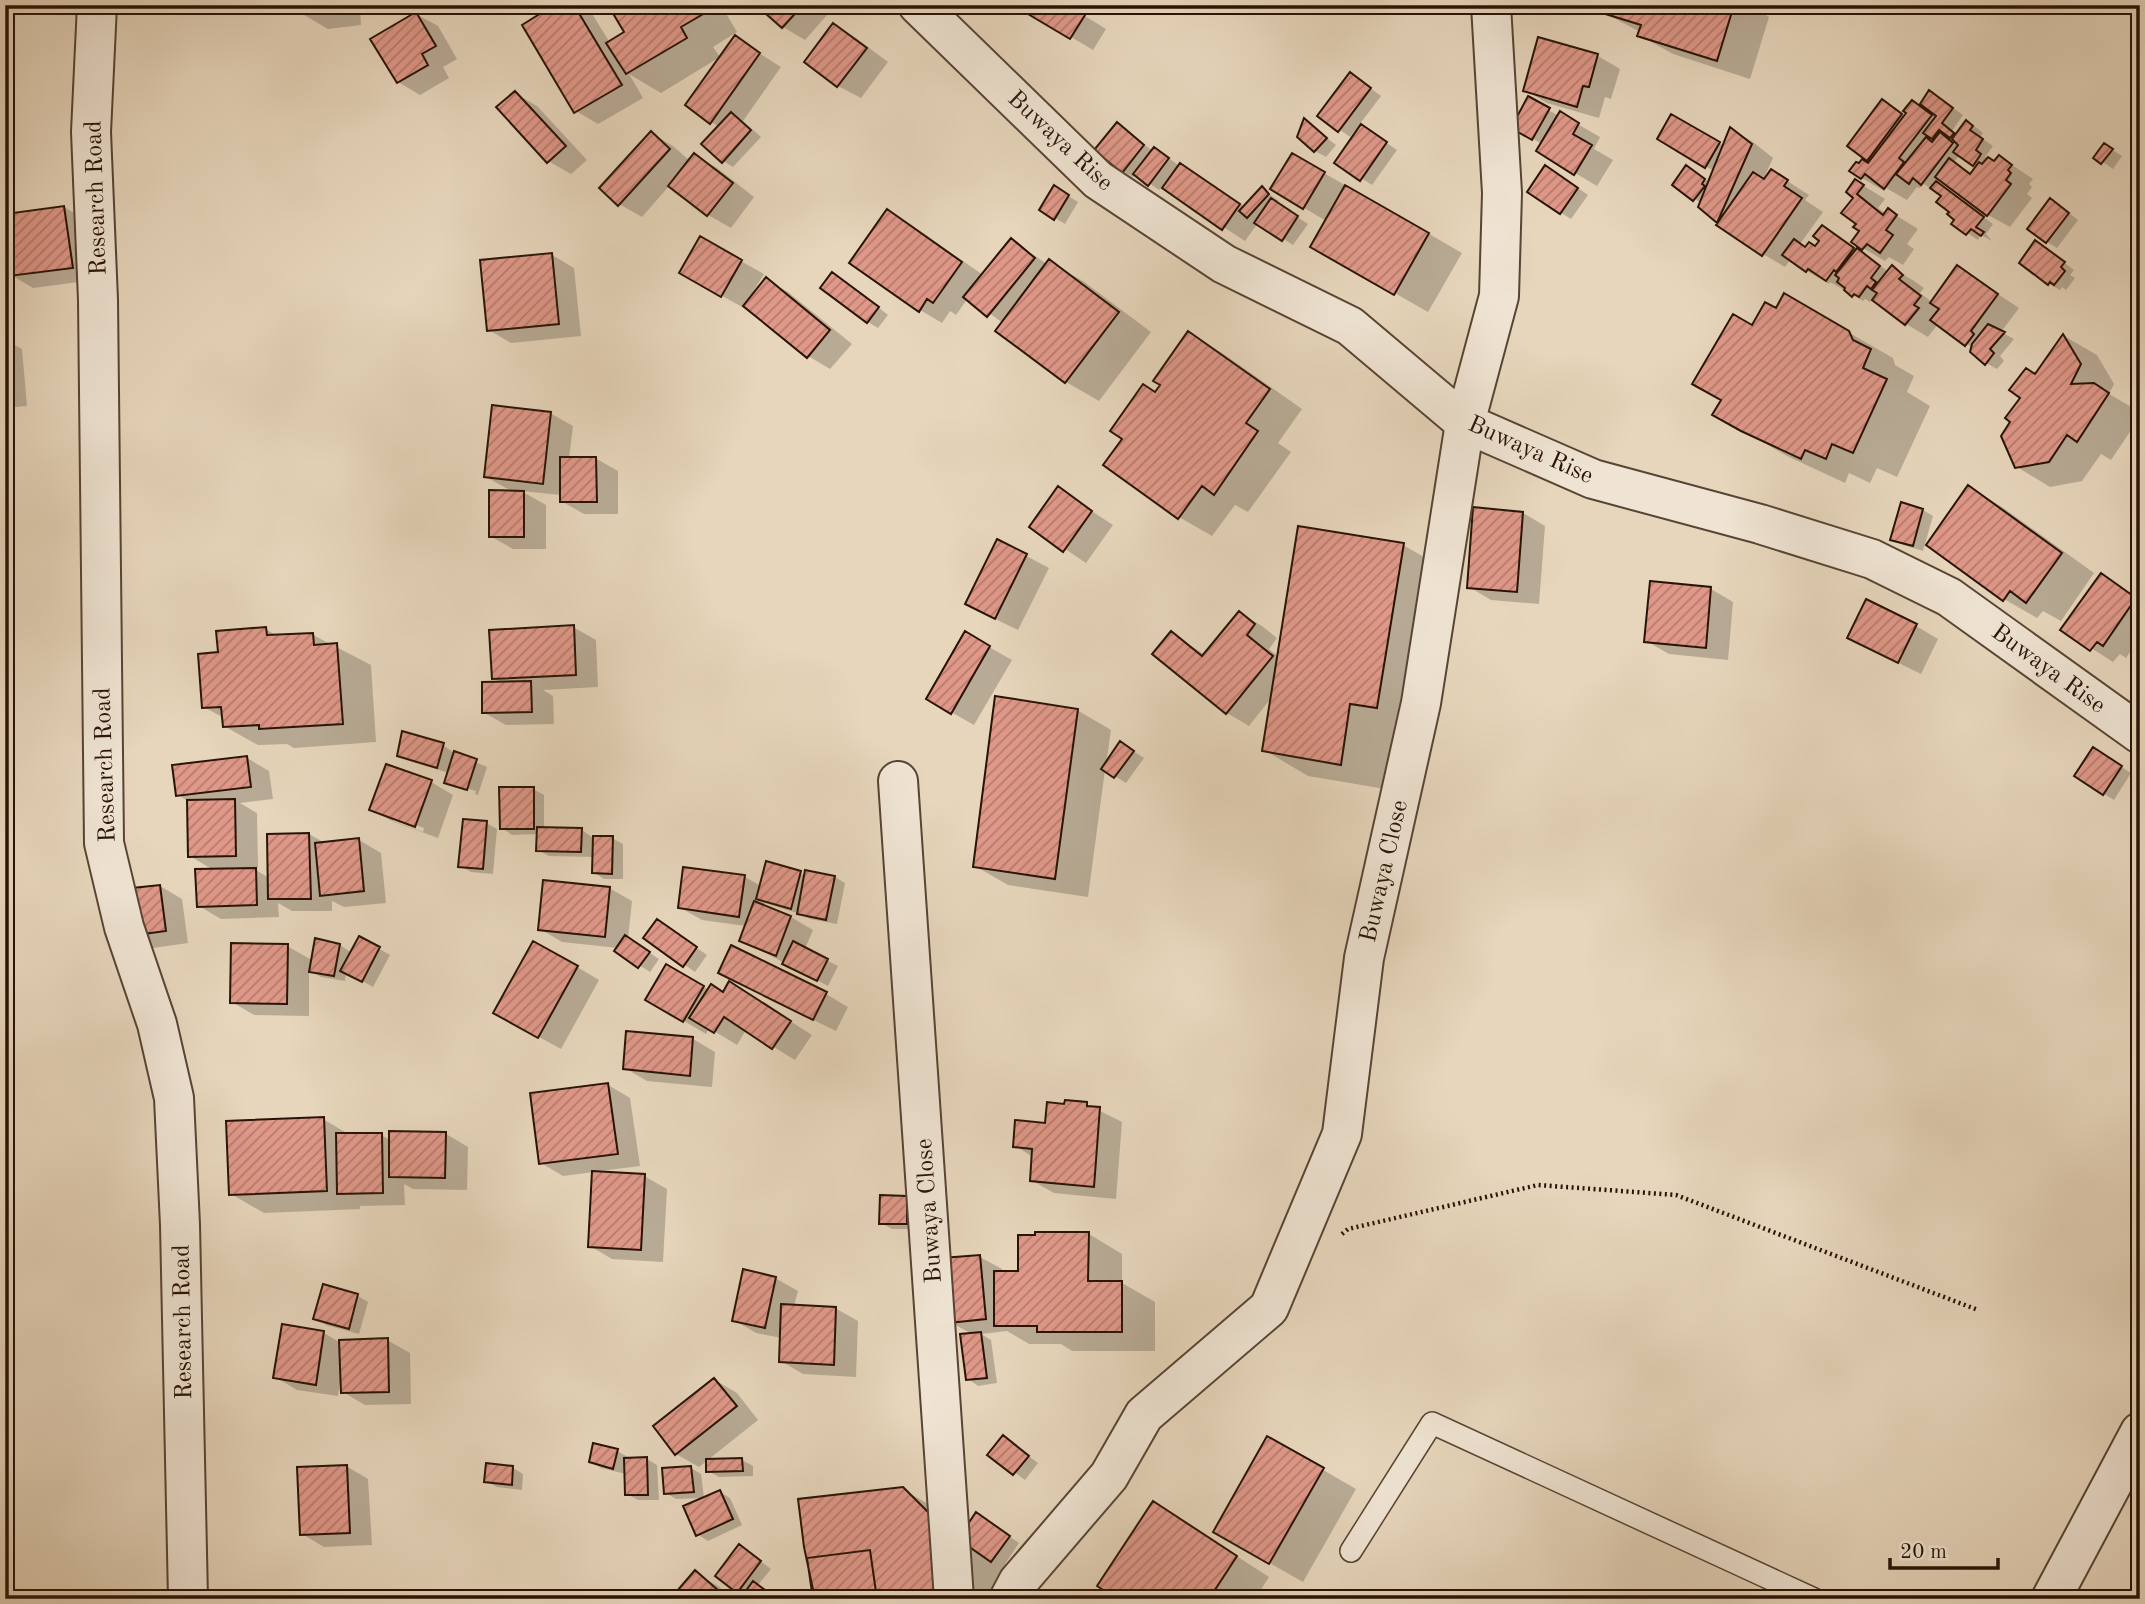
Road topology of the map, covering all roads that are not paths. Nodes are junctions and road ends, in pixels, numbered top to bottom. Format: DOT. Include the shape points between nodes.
graph roads {
  1 [pos="97,5"];
  2 [pos="918,5"];
  3 [pos="1491,5"];
  4 [pos="1465,422"];
  5 [pos="2140,734"];
  6 [pos="898,781"];
  7 [pos="2140,1432"];
  8 [pos="1351,1551"];
  9 [pos="188,1599"];
  10 [pos="954,1599"];
  11 [pos="1009,1599"];
  12 [pos="1814,1599"];
  13 [pos="2051,1599"];
  1 -- 9 [label="street, Research Road" via="90,132 98,300 104,843 174,1098"];
  2 -- 4 [label="street, Buwaya Rise" via="1098,180 1224,264 1350,326"];
  3 -- 4 [label="street, Buwaya Close" via="1502,193 1499,296"];
  4 -- 5 [label="street, Buwaya Rise" via="1593,479 1872,559 1949,597"];
  4 -- 11 [label="street, Buwaya Close" via="1421,703 1364,958 1342,1134 1269,1308 1144,1415 1109,1476 1018,1581"];
  6 -- 10 [label="street, Buwaya Close"];
  7 -- 13 [label="street"];
  8 -- 12 [label="lane" via="1432,1423"];
}
